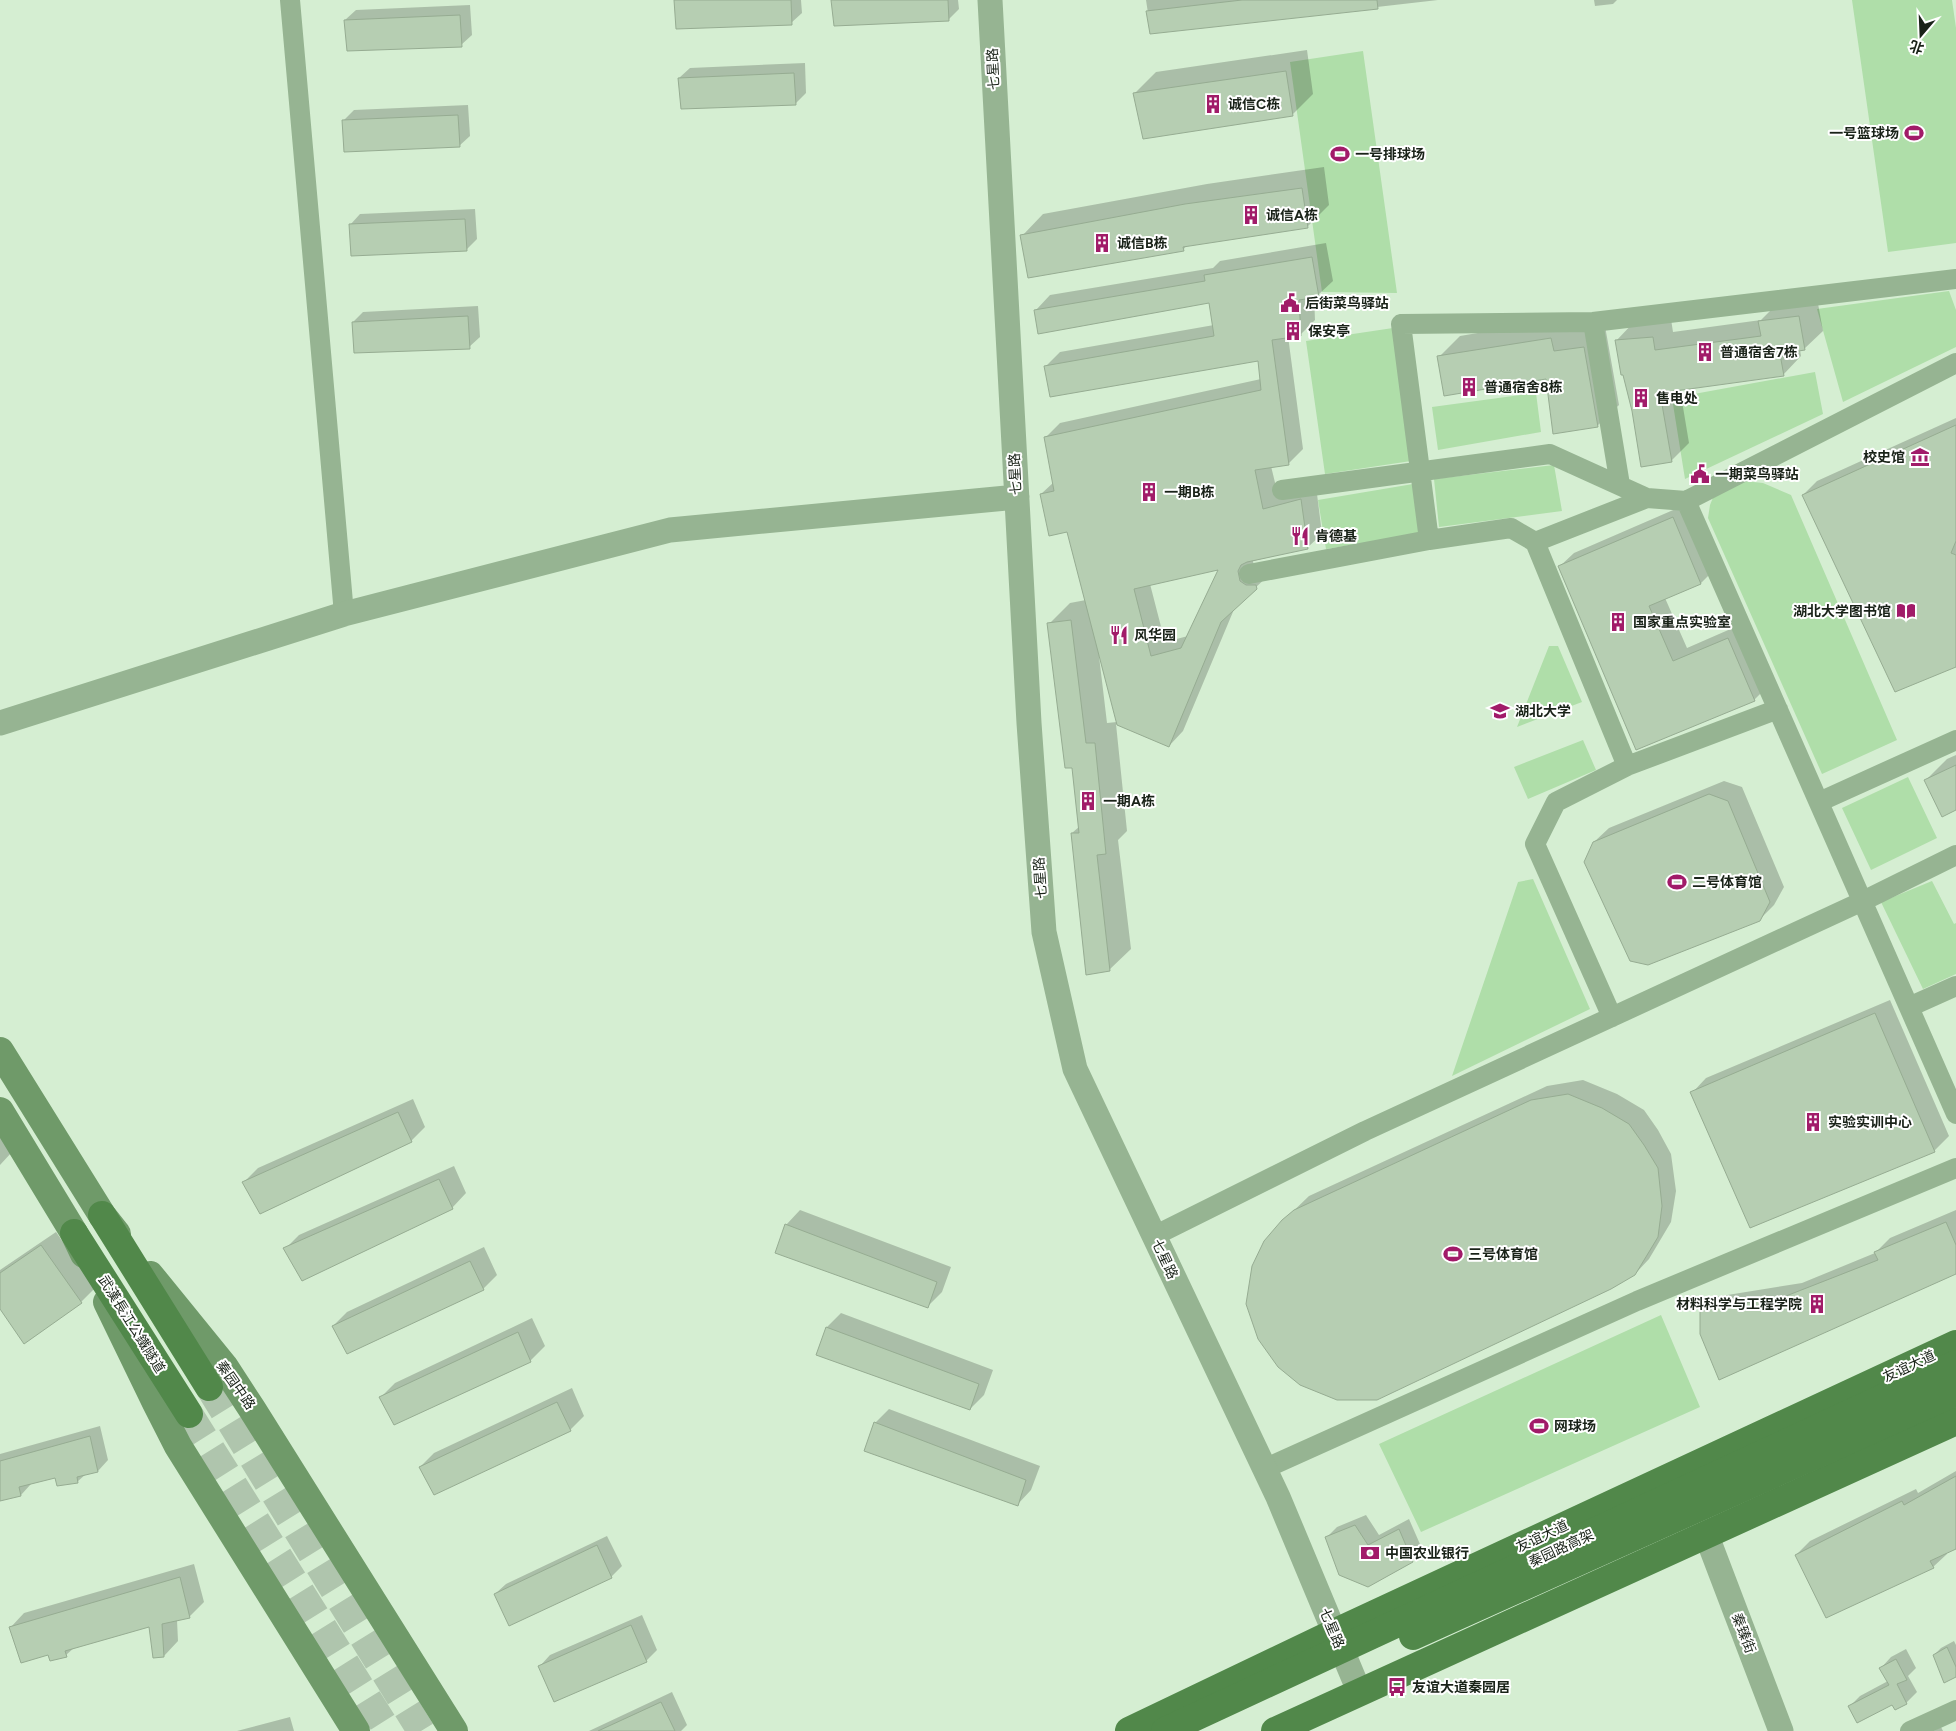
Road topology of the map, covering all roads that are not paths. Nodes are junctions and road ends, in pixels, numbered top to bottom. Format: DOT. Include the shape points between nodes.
graph roads {
  1 [pos="290,0"];
  2 [pos="990,0"];
  3 [pos="1956,280"];
  4 [pos="1593,322"];
  5 [pos="1956,363"];
  6 [pos="1420,472"];
  7 [pos="1620,485"];
  8 [pos="1282,490"];
  9 [pos="1016,497"];
  10 [pos="1647,498"];
  11 [pos="1686,501"];
  12 [pos="1430,540"];
  13 [pos="1535,542"];
  14 [pos="1249,574"];
  15 [pos="344,614"];
  16 [pos="1778,709"];
  17 [pos="0,722"];
  18 [pos="1956,740"];
  19 [pos="1627,766"];
  20 [pos="1819,802"];
  21 [pos="1956,855"];
  22 [pos="1863,902"];
  23 [pos="1956,986"];
  24 [pos="1909,1007"];
  25 [pos="1612,1017"];
  26 [pos="0,1051"];
  27 [pos="0,1111"];
  28 [pos="1956,1114"];
  29 [pos="1956,1168"];
  30 [pos="102,1215"];
  31 [pos="74,1233"];
  32 [pos="1154,1236"];
  33 [pos="1956,1344"];
  34 [pos="1956,1364"];
  35 [pos="209,1387"];
  36 [pos="1956,1392"];
  37 [pos="189,1414"];
  38 [pos="1956,1422"];
  39 [pos="1264,1468"];
  40 [pos="1706,1534"];
  41 [pos="1334,1633"];
  42 [pos="1359,1691"];
  43 [pos="1956,1710"];
  44 [pos="356,1731"];
  45 [pos="454,1731"];
  46 [pos="1129,1731"];
  47 [pos="1165,1731"];
  48 [pos="1210,1731"];
  49 [pos="1275,1731"];
  50 [pos="1781,1731"];
  51 [pos="1910,1731"];
  1 -- 15 [label="street"];
  2 -- 9 [label="street, 七星路"];
  3 -- 4 [label="street"];
  4 -- 6 [label="street" via="1401,324"];
  4 -- 7 [label="street"];
  5 -- 11 [label="street"];
  6 -- 7 [label="street" via="1550,454"];
  6 -- 8 [label="street"];
  6 -- 12 [label="street"];
  7 -- 10 [label="street"];
  9 -- 15 [label="street" via="670,530"];
  9 -- 32 [label="street, 七星路" via="1044,932 1075,1069"];
  10 -- 11 [label="street"];
  10 -- 13 [label="street"];
  11 -- 16 [label="street"];
  12 -- 13 [label="street" via="1511,528"];
  12 -- 14 [label="street"];
  13 -- 19 [label="street"];
  15 -- 17 [label="street"];
  16 -- 19 [label="street"];
  16 -- 20 [label="street"];
  18 -- 20 [label="street"];
  19 -- 25 [label="street" via="1556,802 1535,844"];
  20 -- 22 [label="street"];
  21 -- 22 [label="street"];
  22 -- 24 [label="street"];
  22 -- 25 [label="street"];
  23 -- 24 [label="street"];
  24 -- 28 [label="street"];
  25 -- 32 [label="street" via="1365,1131"];
  26 -- 30 [label="main road, 秦园中路"];
  27 -- 31 [label="main road"];
  29 -- 39 [label="street" via="1637,1301"];
  30 -- 35 [label="main road"];
  30 -- 45 [label="main road, 秦园中路" via="224,1366"];
  31 -- 37 [label="main road, 武漢長江公鐵隧道"];
  31 -- 44 [label="main road" via="178,1446"];
  32 -- 39 [label="street, 七星路"];
  33 -- 41 [label="main road, 友谊大道"];
  34 -- 47 [label="main road, 秦园路高架, bridge"];
  36 -- 48 [label="main road, 秦园路高架, bridge"];
  38 -- 40 [label="main road"];
  39 -- 41 [label="street, 七星路"];
  40 -- 42 [label="main road"];
  40 -- 50 [label="street, 秦臻街"];
  41 -- 42 [label="street, 七星路"];
  41 -- 46 [label="main road, 友谊大道"];
  42 -- 49 [label="main road"];
  43 -- 51 [label="street"];
}
